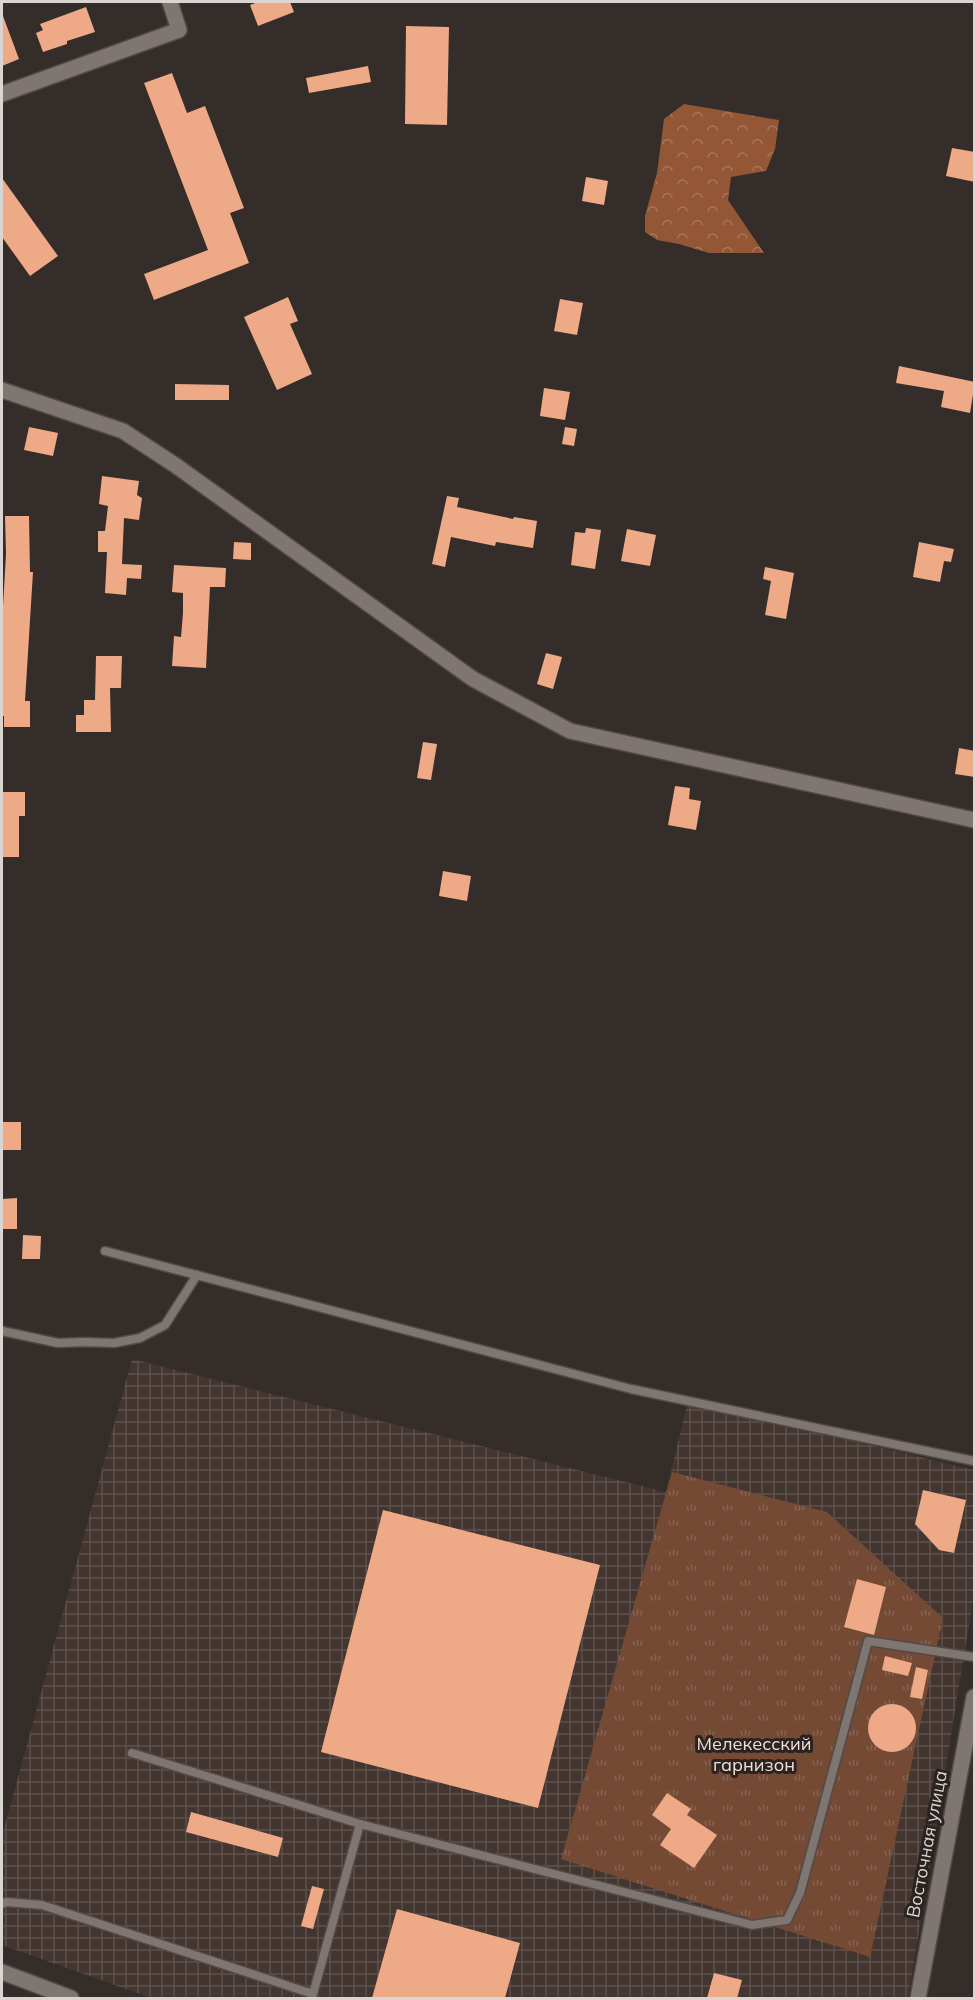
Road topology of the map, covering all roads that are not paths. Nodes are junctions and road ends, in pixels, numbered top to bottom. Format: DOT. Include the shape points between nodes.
graph roads {
  1 [pos="170,2"];
  2 [pos="2,94"];
  3 [pos="2,390"];
  4 [pos="975,820"];
  5 [pos="105,1251"];
  6 [pos="197,1275"];
  7 [pos="2,1331"];
  8 [pos="975,1461"];
  9 [pos="975,1657"];
  10 [pos="975,1697"];
  11 [pos="132,1753"];
  12 [pos="360,1824"];
  13 [pos="2,1904"];
  14 [pos="2,1972"];
  15 [pos="71,1998"];
  16 [pos="918,1998"];
  1 -- 2 [label="street" via="179,30"];
  3 -- 4 [label="street" via="123,431 473,679 570,730"];
  5 -- 6 [label="lane"];
  6 -- 7 [label="lane" via="165,1325 140,1338 114,1343 58,1343"];
  6 -- 8 [label="lane" via="631,1389"];
  9 -- 12 [label="lane" via="868,1641 800,1893 787,1920 752,1925"];
  10 -- 16 [label="street, Восточная улица"];
  11 -- 12 [label="lane"];
  12 -- 13 [label="lane" via="313,1994 42,1905"];
  14 -- 15 [label="street"];
}
